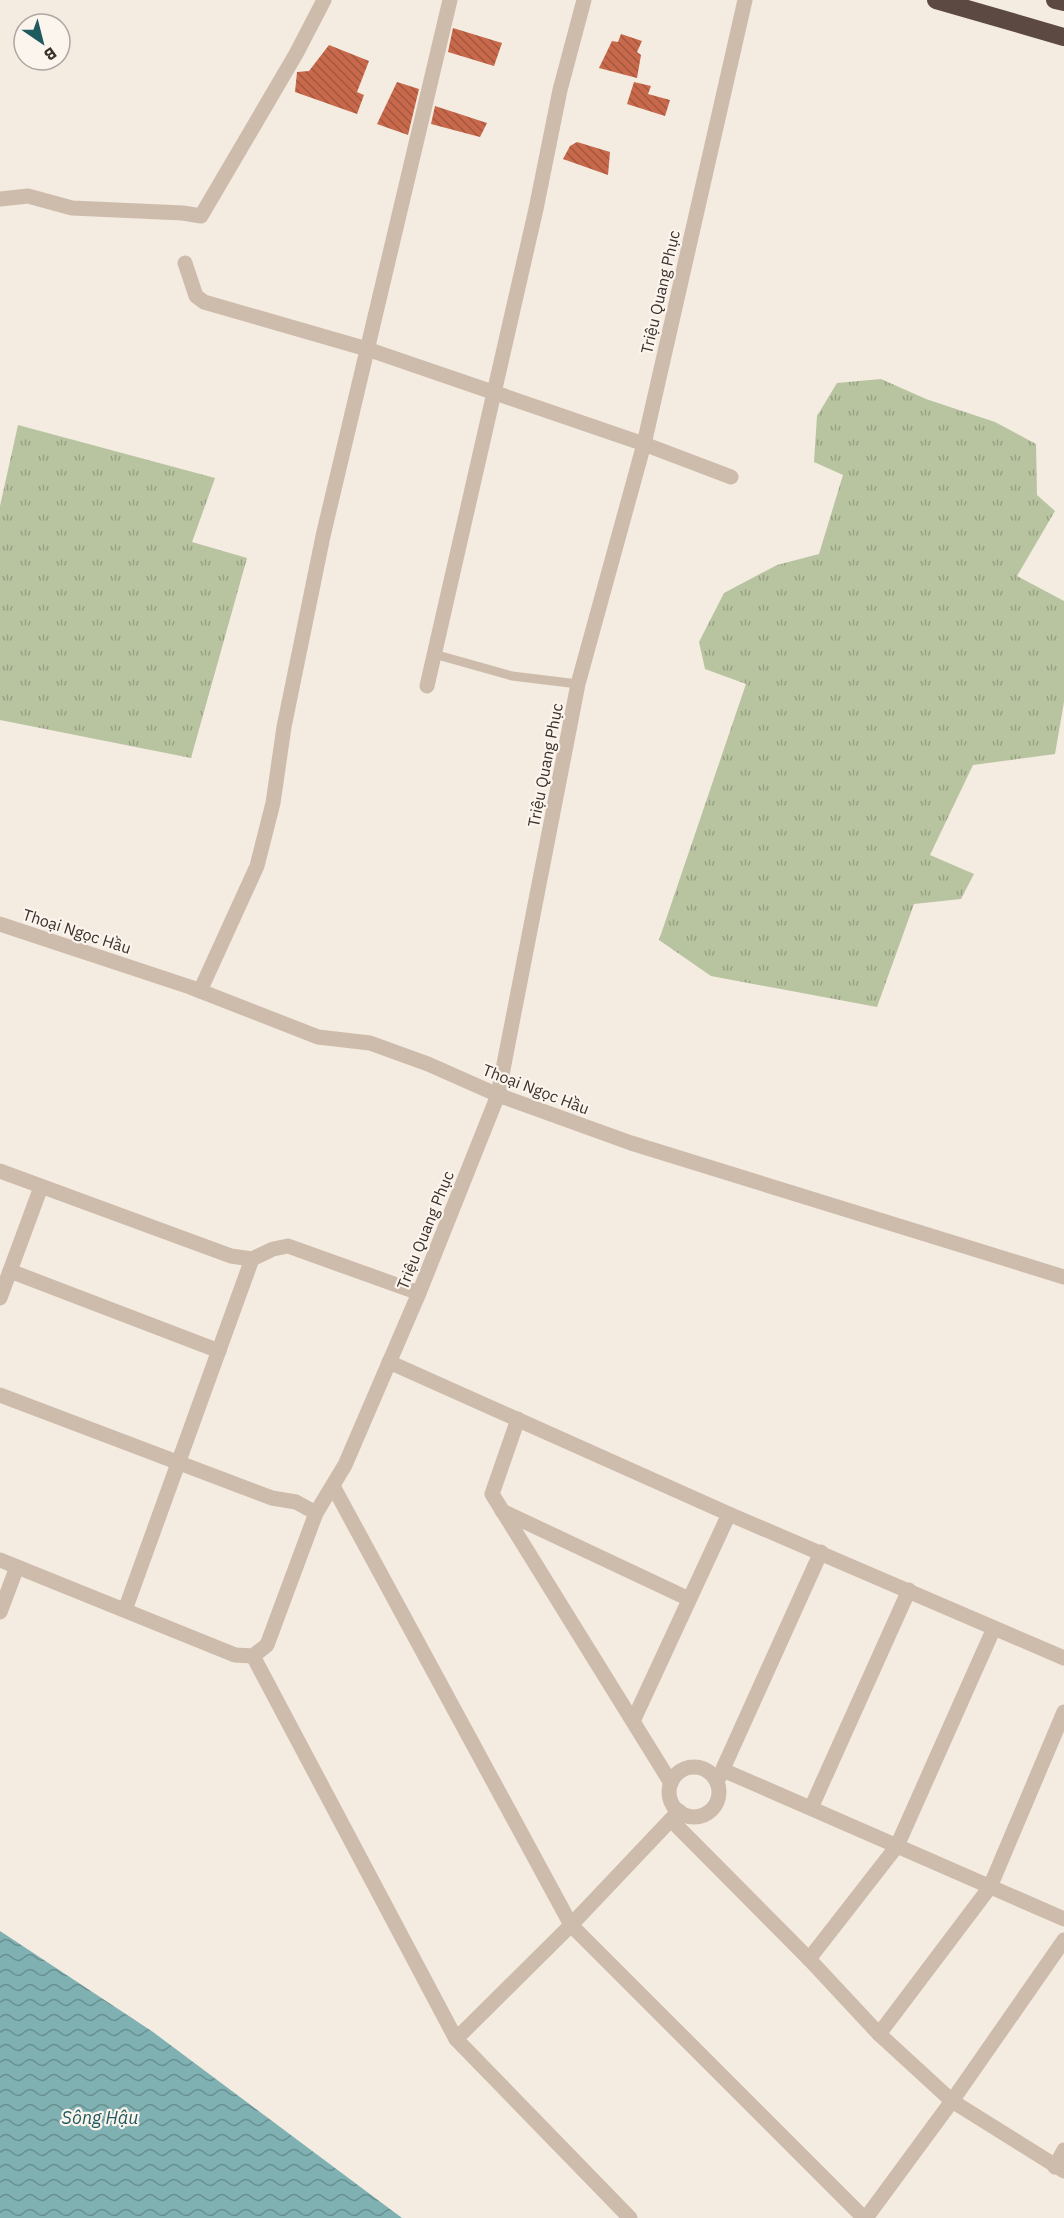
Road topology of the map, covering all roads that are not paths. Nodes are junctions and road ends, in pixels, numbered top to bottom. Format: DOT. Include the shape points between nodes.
graph roads {
  1 [pos="324,0"];
  2 [pos="450,0"];
  3 [pos="584,0"];
  4 [pos="745,0"];
  5 [pos="936,0"];
  6 [pos="1055,0"];
  7 [pos="1064,2"];
  8 [pos="1064,37"];
  9 [pos="0,199"];
  10 [pos="185,263"];
  11 [pos="367,349"];
  12 [pos="494,394"];
  13 [pos="644,444"];
  14 [pos="731,477"];
  15 [pos="434,654"];
  16 [pos="578,684"];
  17 [pos="427,686"];
  18 [pos="0,924"];
  19 [pos="200,990"];
  20 [pos="498,1095"];
  21 [pos="0,1171"];
  22 [pos="41,1187"];
  23 [pos="252,1259"];
  24 [pos="10,1271"];
  25 [pos="1064,1277"];
  26 [pos="419,1293"];
  27 [pos="0,1298"];
  28 [pos="219,1351"];
  29 [pos="389,1362"];
  30 [pos="0,1395"];
  31 [pos="518,1419"];
  32 [pos="178,1463"];
  33 [pos="333,1485"];
  34 [pos="502,1511"];
  35 [pos="316,1513"];
  36 [pos="729,1514"];
  37 [pos="821,1552"];
  38 [pos="0,1560"];
  39 [pos="17,1567"];
  40 [pos="909,1590"];
  41 [pos="689,1599"];
  42 [pos="124,1610"];
  43 [pos="0,1612"];
  44 [pos="994,1628"];
  45 [pos="253,1656"];
  46 [pos="1064,1658"];
  47 [pos="1064,1712"];
  48 [pos="634,1719"];
  49 [pos="720,1776"];
  50 [pos="671,1783"];
  51 [pos="811,1808"];
  52 [pos="675,1816"];
  53 [pos="897,1846"];
  54 [pos="990,1887"];
  55 [pos="1064,1919"];
  56 [pos="571,1925"];
  57 [pos="1064,1940"];
  58 [pos="809,1959"];
  59 [pos="879,2034"];
  60 [pos="456,2038"];
  61 [pos="952,2101"];
  62 [pos="1064,2150"];
  63 [pos="1060,2169"];
  64 [pos="630,2218"];
  65 [pos="865,2218"];
  1 -- 9 [label="street" via="201,216 72,208 28,196"];
  2 -- 11 [label="street"];
  3 -- 12 [label="street"];
  4 -- 13 [label="street, Triệu Quang Phục"];
  5 -- 8 [label="highway"];
  6 -- 7 [label="highway"];
  10 -- 11 [label="street" via="196,296 204,302"];
  11 -- 12 [label="street"];
  11 -- 19 [label="street" via="323,536 273,803 257,866"];
  12 -- 13 [label="street"];
  12 -- 15 [label="street"];
  13 -- 14 [label="street"];
  13 -- 16 [label="street, Triệu Quang Phục"];
  15 -- 16 [label="lane" via="512,676"];
  15 -- 17 [label="street"];
  16 -- 20 [label="street, Triệu Quang Phục"];
  18 -- 19 [label="street, Thoại Ngọc Hầu"];
  19 -- 20 [label="street, Thoại Ngọc Hầu" via="318,1037 370,1043"];
  20 -- 25 [label="street, Thoại Ngọc Hầu" via="642,1147"];
  20 -- 26 [label="street, Triệu Quang Phục"];
  21 -- 22 [label="street"];
  22 -- 23 [label="street" via="231,1256"];
  22 -- 24 [label="street"];
  23 -- 26 [label="street" via="288,1246"];
  23 -- 28 [label="street"];
  24 -- 27 [label="street"];
  24 -- 28 [label="street"];
  26 -- 29 [label="street, Triệu Quang Phục"];
  28 -- 32 [label="street"];
  29 -- 31 [label="street"];
  29 -- 33 [label="street, Triệu Quang Phục" via="345,1466"];
  30 -- 32 [label="street"];
  31 -- 34 [label="street" via="492,1494"];
  31 -- 36 [label="street"];
  32 -- 35 [label="street" via="272,1498 296,1502"];
  32 -- 42 [label="street"];
  33 -- 35 [label="street, Triệu Quang Phục"];
  33 -- 56 [label="street"];
  34 -- 41 [label="street"];
  34 -- 48 [label="street"];
  35 -- 45 [label="street, Triệu Quang Phục" via="267,1645"];
  36 -- 37 [label="street"];
  36 -- 41 [label="street"];
  37 -- 40 [label="street"];
  37 -- 49 [label="street"];
  38 -- 39 [label="street"];
  39 -- 42 [label="street"];
  39 -- 43 [label="street"];
  40 -- 44 [label="street"];
  40 -- 51 [label="street"];
  41 -- 48 [label="street"];
  42 -- 45 [label="street" via="222,1650"];
  44 -- 46 [label="street"];
  44 -- 53 [label="street"];
  45 -- 60 [label="street"];
  47 -- 54 [label="street"];
  48 -- 50 [label="street"];
  49 -- 50 [label="street" via="690,1767"];
  49 -- 51 [label="street"];
  49 -- 52 [label="street" via="718,1799 709,1812"];
  50 -- 52 [label="street"];
  51 -- 53 [label="street"];
  52 -- 56 [label="street"];
  52 -- 58 [label="street"];
  53 -- 54 [label="street"];
  53 -- 58 [label="street"];
  54 -- 55 [label="street"];
  54 -- 59 [label="street"];
  56 -- 60 [label="street"];
  56 -- 65 [label="street"];
  57 -- 61 [label="street"];
  58 -- 59 [label="street"];
  59 -- 61 [label="street"];
  60 -- 64 [label="street"];
  61 -- 63 [label="street"];
  61 -- 65 [label="street"];
  62 -- 63 [label="street"];
}
